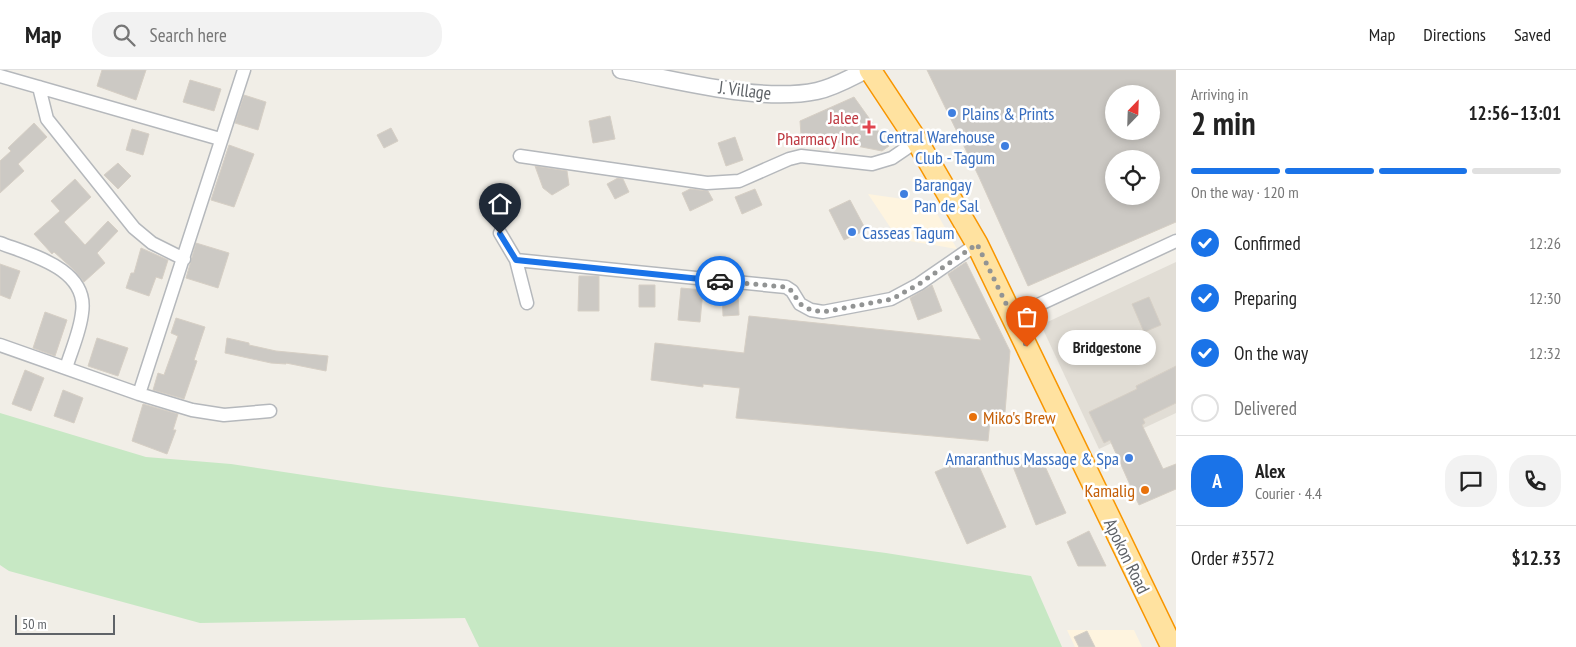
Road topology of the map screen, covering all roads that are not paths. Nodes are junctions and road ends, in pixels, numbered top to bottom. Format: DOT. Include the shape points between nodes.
graph roads {
  1 [pos="244,70"];
  2 [pos="621,70"];
  3 [pos="868,70"];
  4 [pos="0,76"];
  5 [pos="39,87"];
  6 [pos="220,139"];
  7 [pos="917,141"];
  8 [pos="520,156"];
  9 [pos="500,234"];
  10 [pos="1176,242"];
  11 [pos="0,243"];
  12 [pos="977,244"];
  13 [pos="184,259"];
  14 [pos="516,260"];
  15 [pos="527,303"];
  16 [pos="1012,317"];
  17 [pos="0,345"];
  18 [pos="66,368"];
  19 [pos="139,394"];
  20 [pos="270,411"];
  21 [pos="1172,647"];
  1 -- 6 [label="street"];
  2 -- 3 [label="street, J. Village" via="736,91 783,94 817,91"];
  3 -- 7 [label="highway, Apokon Road"];
  4 -- 5 [label="street"];
  5 -- 6 [label="street"];
  5 -- 13 [label="street" via="48,119 134,228 152,243"];
  6 -- 13 [label="street"];
  7 -- 8 [label="street" via="892,158 872,164 801,156 739,181 725,183 698,182"];
  7 -- 12 [label="highway, Apokon Road"];
  9 -- 14 [label="street"];
  10 -- 16 [label="street"];
  11 -- 18 [label="street" via="52,264 76,284 83,299 82,314"];
  12 -- 14 [label="street" via="892,299 823,312 800,304 786,287"];
  12 -- 16 [label="highway, Apokon Road"];
  13 -- 19 [label="street"];
  14 -- 15 [label="street"];
  16 -- 21 [label="highway, Apokon Road"];
  17 -- 18 [label="street"];
  18 -- 19 [label="street"];
  19 -- 20 [label="street" via="208,414"];
}
